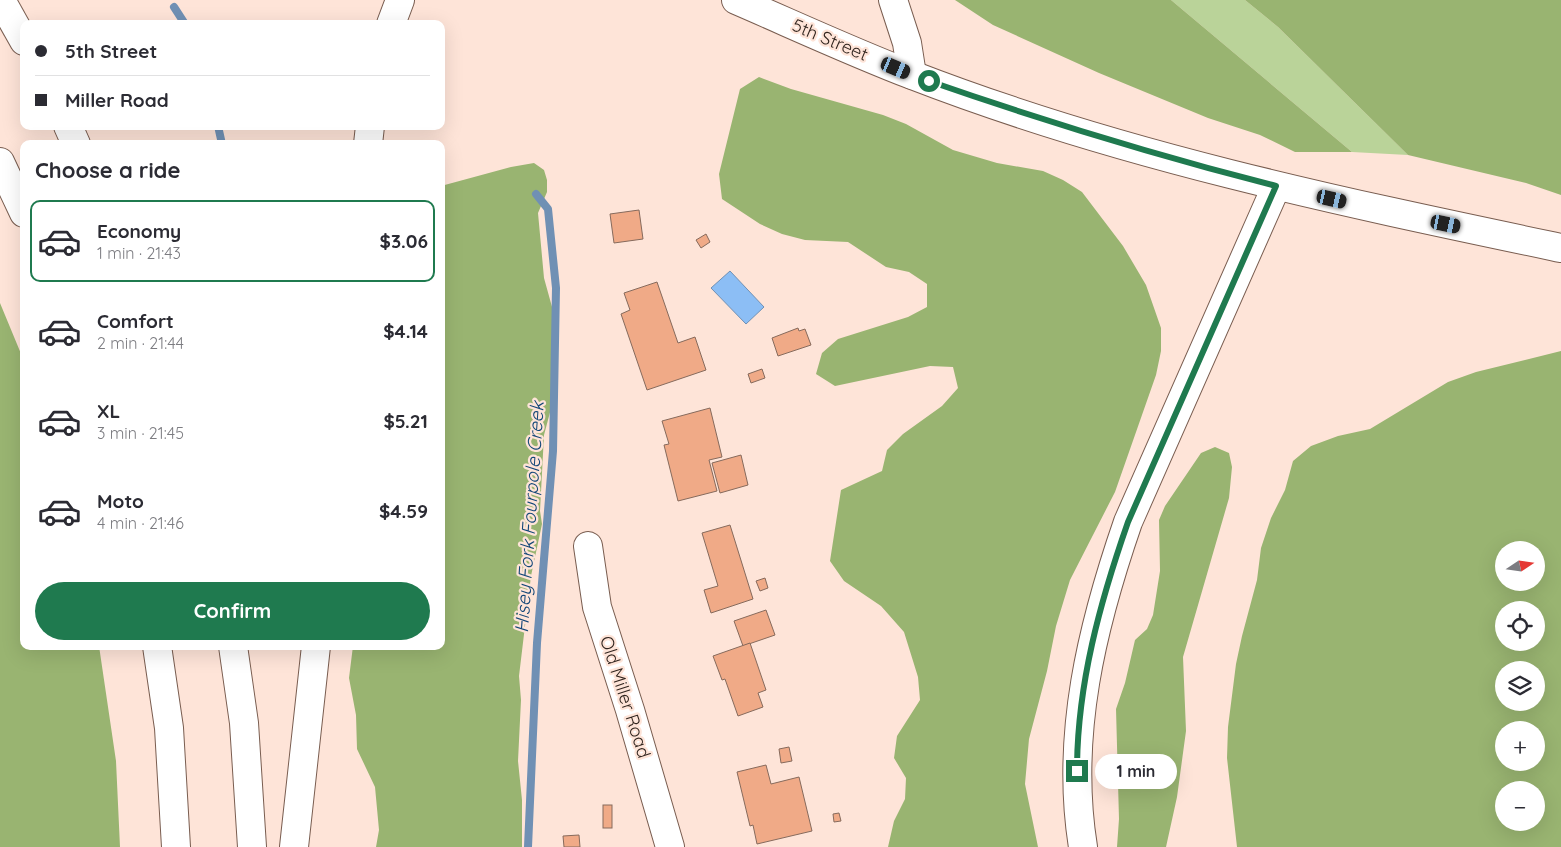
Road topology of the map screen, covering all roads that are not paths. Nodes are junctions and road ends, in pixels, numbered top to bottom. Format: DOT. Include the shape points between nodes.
graph roads {
  1 [pos="1,0"];
  2 [pos="386,0"];
  3 [pos="400,0"];
  4 [pos="736,0"];
  5 [pos="893,0"];
  6 [pos="384,20"];
  7 [pos="392,20"];
  8 [pos="20,34"];
  9 [pos="912,75"];
  10 [pos="0,162"];
  11 [pos="1276,186"];
  12 [pos="20,204"];
  13 [pos="1561,248"];
  14 [pos="588,546"];
  15 [pos="158,650"];
  16 [pos="234,650"];
  17 [pos="316,650"];
  18 [pos="176,847"];
  19 [pos="252,847"];
  20 [pos="294,847"];
  21 [pos="670,847"];
  22 [pos="1083,847"];
  1 -- 8 [label="main road"];
  2 -- 6 [label="main road"];
  3 -- 7 [label="main road"];
  4 -- 9 [label="main road, 5th Street"];
  5 -- 9 [label="main road" via="907,42"];
  9 -- 11 [label="main road, 5th Street" via="1048,122"];
  10 -- 12 [label="main road"];
  11 -- 13 [label="main road, 5th Street"];
  11 -- 22 [label="main road" via="1128,522 1104,595 1080,718 1078,800"];
  14 -- 21 [label="main road, Old Miller Road" via="597,607"];
  15 -- 18 [label="main road" via="168,728"];
  16 -- 19 [label="main road" via="244,723"];
  17 -- 20 [label="main road"];
}
